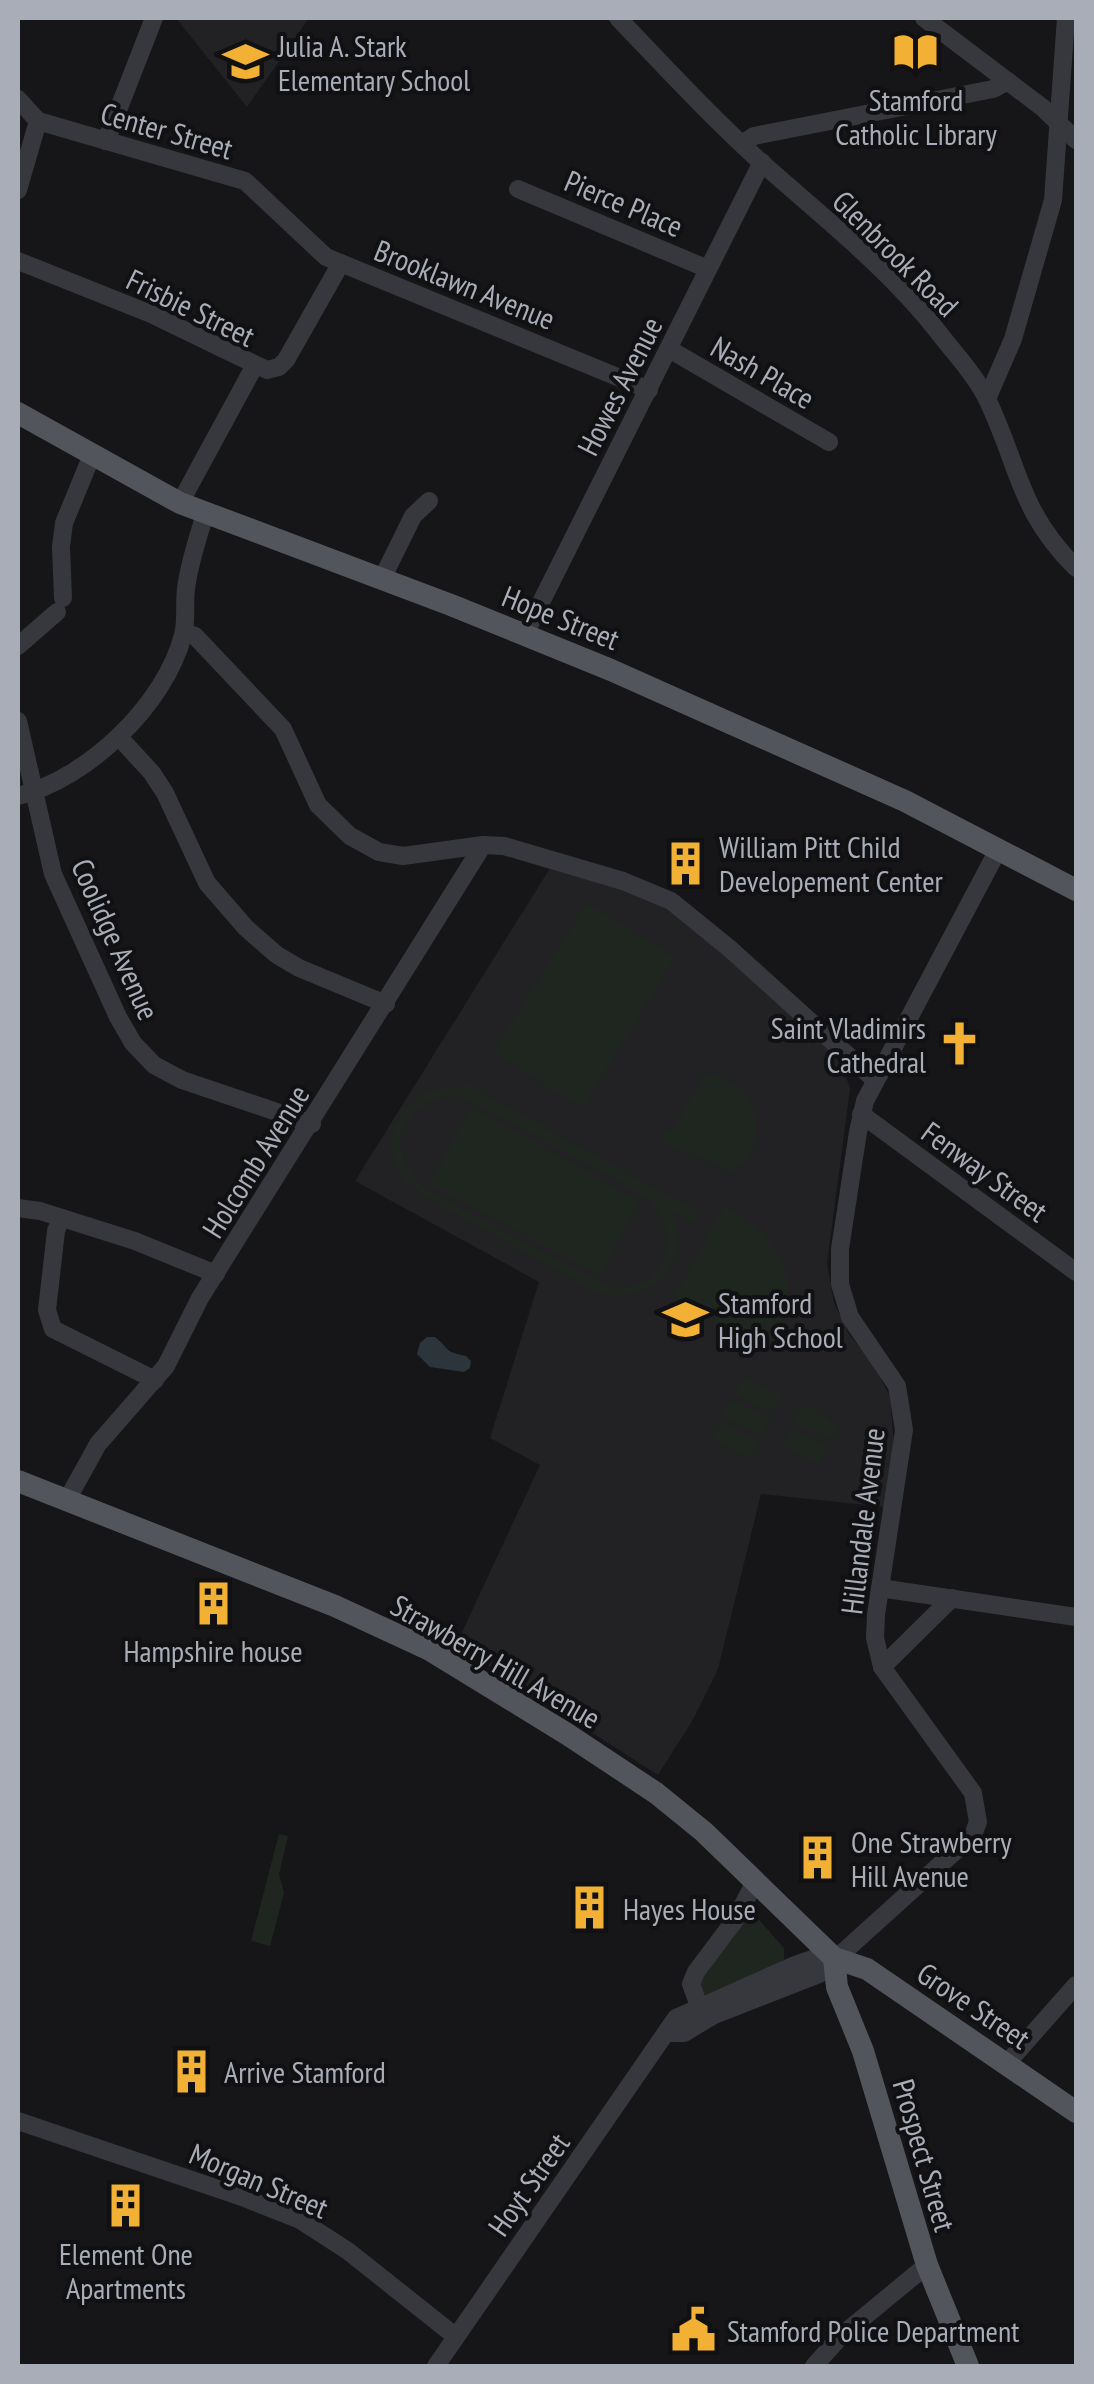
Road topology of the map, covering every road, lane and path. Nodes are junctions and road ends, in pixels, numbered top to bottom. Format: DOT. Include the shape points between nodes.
graph roads {
  1 [pos="154,18"];
  2 [pos="618,18"];
  3 [pos="924,18"];
  4 [pos="1066,18"];
  5 [pos="1008,81"];
  6 [pos="18,99"];
  7 [pos="38,122"];
  8 [pos="1060,124"];
  9 [pos="1076,140"];
  10 [pos="106,141"];
  11 [pos="742,144"];
  12 [pos="762,162"];
  13 [pos="518,189"];
  14 [pos="18,190"];
  15 [pos="18,261"];
  16 [pos="341,263"];
  17 [pos="708,269"];
  18 [pos="669,349"];
  19 [pos="255,365"];
  20 [pos="649,390"];
  21 [pos="988,399"];
  22 [pos="18,413"];
  23 [pos="828,442"];
  24 [pos="92,456"];
  25 [pos="430,501"];
  26 [pos="180,503"];
  27 [pos="205,514"];
  28 [pos="1076,568"];
  29 [pos="382,579"];
  30 [pos="184,632"];
  31 [pos="525,634"];
  32 [pos="18,646"];
  33 [pos="18,722"];
  34 [pos="119,737"];
  35 [pos="26,794"];
  36 [pos="483,844"];
  37 [pos="999,848"];
  38 [pos="1076,890"];
  39 [pos="386,1004"];
  40 [pos="876,1080"];
  41 [pos="861,1114"];
  42 [pos="312,1124"];
  43 [pos="18,1208"];
  44 [pos="61,1218"];
  45 [pos="1076,1272"];
  46 [pos="216,1274"];
  47 [pos="156,1380"];
  48 [pos="18,1481"];
  49 [pos="67,1500"];
  50 [pos="880,1588"];
  51 [pos="952,1598"];
  52 [pos="1076,1616"];
  53 [pos="882,1667"];
  54 [pos="755,1882"];
  55 [pos="834,1958"];
  56 [pos="1076,1985"];
  57 [pos="700,2006"];
  58 [pos="666,2032"];
  59 [pos="1007,2063"];
  60 [pos="1076,2112"];
  61 [pos="18,2120"];
  62 [pos="926,2265"];
  63 [pos="455,2336"];
  64 [pos="436,2366"];
  65 [pos="814,2366"];
  66 [pos="968,2366"];
  1 -- 10 [label="street"];
  2 -- 11 [label="street, Glenbrook Road"];
  3 -- 5 [label="street"];
  4 -- 8 [label="street"];
  5 -- 8 [label="street"];
  5 -- 11 [label="street"];
  6 -- 7 [label="street"];
  7 -- 10 [label="street, Center Street"];
  7 -- 14 [label="street"];
  8 -- 9 [label="street"];
  8 -- 21 [label="street" via="1047,224 1006,362"];
  10 -- 16 [label="street, Center Street" via="245,181 326,257"];
  11 -- 12 [label="street, Glenbrook Road"];
  12 -- 17 [label="street, Howes Avenue"];
  12 -- 21 [label="street, Glenbrook Road" via="901,289"];
  13 -- 17 [label="street, Pierce Place"];
  15 -- 19 [label="street, Frisbie Street"];
  16 -- 19 [label="street, Brooklawn Avenue" via="284,363 270,370"];
  16 -- 20 [label="street, Brooklawn Avenue"];
  17 -- 18 [label="street, Howes Avenue"];
  18 -- 20 [label="street, Howes Avenue"];
  18 -- 23 [label="street, Nash Place"];
  19 -- 26 [label="street, Frisbie Street"];
  20 -- 31 [label="street, Howes Avenue"];
  21 -- 28 [label="street, Glenbrook Road" via="1028,505"];
  22 -- 24 [label="main road, Hope Street"];
  24 -- 26 [label="main road, Hope Street"];
  24 -- 32 [label="street" via="64,523 60,605"];
  25 -- 29 [label="street" via="413,516"];
  26 -- 27 [label="main road, Hope Street"];
  27 -- 29 [label="main road, Hope Street"];
  27 -- 30 [label="street" via="186,587"];
  29 -- 31 [label="main road, Hope Street"];
  30 -- 34 [label="street" via="152,696"];
  30 -- 36 [label="street" via="269,712 290,740 318,805 350,836 402,856"];
  31 -- 37 [label="main road, Hope Street"];
  33 -- 35 [label="street, Coolidge Avenue"];
  34 -- 35 [label="street" via="75,770"];
  34 -- 39 [label="street" via="165,794 207,883 246,928 299,968"];
  35 -- 42 [label="street, Coolidge Avenue" via="60,893 132,1043 182,1080"];
  36 -- 39 [label="street, Holcomb Avenue"];
  36 -- 40 [label="street" via="524,850 671,901"];
  37 -- 38 [label="main road, Hope Street"];
  37 -- 40 [label="street, Hillandale Avenue"];
  39 -- 42 [label="street, Holcomb Avenue"];
  40 -- 41 [label="street, Hillandale Avenue"];
  41 -- 45 [label="street, Fenway Street"];
  41 -- 50 [label="street, Hillandale Avenue" via="840,1284 850,1317 897,1386 904,1430"];
  42 -- 46 [label="street, Holcomb Avenue"];
  43 -- 44 [label="street"];
  44 -- 46 [label="street"];
  44 -- 47 [label="street" via="47,1310 53,1329"];
  46 -- 47 [label="street, Holcomb Avenue"];
  47 -- 49 [label="street, Holcomb Avenue" via="98,1444"];
  48 -- 49 [label="main road, Strawberry Hill Avenue"];
  49 -- 54 [label="main road, Strawberry Hill Avenue" via="430,1650 656,1793"];
  50 -- 51 [label="street"];
  50 -- 53 [label="street, Hillandale Avenue" via="875,1638"];
  51 -- 52 [label="street"];
  51 -- 53 [label="street"];
  53 -- 55 [label="street" via="973,1793 978,1822 960,1850"];
  54 -- 55 [label="main road, Strawberry Hill Avenue"];
  54 -- 57 [label="street" via="696,1972 691,1984"];
  55 -- 57 [label="street, Hoyt Street" via="796,1964"];
  55 -- 58 [label="street" via="809,1979 714,2014 684,2033"];
  55 -- 59 [label="main road, Grove Street" via="867,1969"];
  55 -- 62 [label="main road, Prospect Street" via="836,1986 863,2051"];
  56 -- 59 [label="street"];
  57 -- 58 [label="street, Hoyt Street" via="676,2018"];
  58 -- 63 [label="street, Hoyt Street"];
  59 -- 60 [label="main road, Grove Street"];
  61 -- 63 [label="street, Morgan Street" via="300,2220"];
  62 -- 65 [label="street"];
  62 -- 66 [label="main road, Prospect Street"];
  63 -- 64 [label="street, Hoyt Street"];
}
